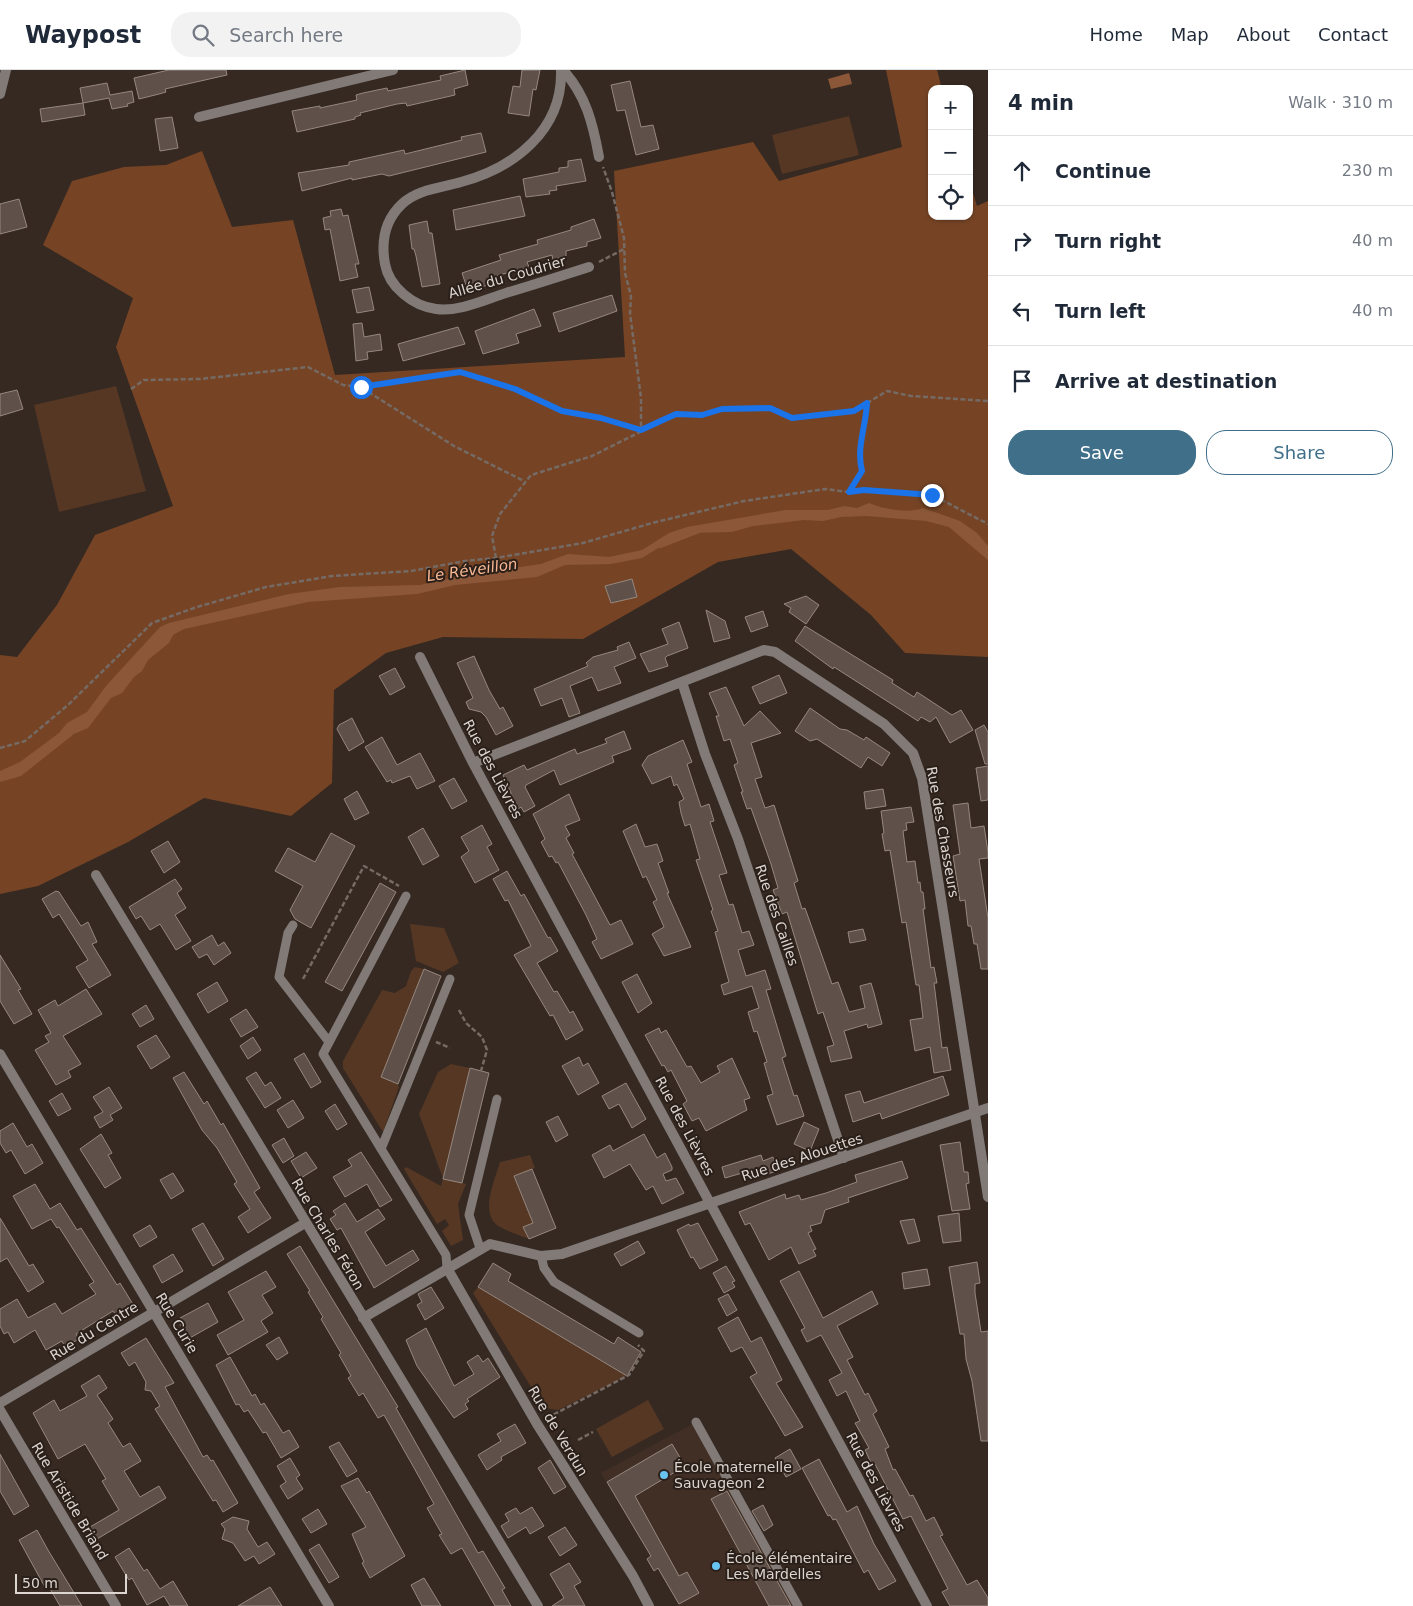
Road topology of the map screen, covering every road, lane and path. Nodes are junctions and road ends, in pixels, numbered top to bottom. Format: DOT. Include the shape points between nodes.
graph roads {
  1 [pos="6,70"];
  2 [pos="393,70"];
  3 [pos="562,70"];
  4 [pos="1,93"];
  5 [pos="199,117"];
  6 [pos="599,157"];
  7 [pos="624,249"];
  8 [pos="589,267"];
  9 [pos="361,387"];
  10 [pos="131,390"];
  11 [pos="988,401"];
  12 [pos="867,403"];
  13 [pos="641,430"];
  14 [pos="524,481"];
  15 [pos="849,492"];
  16 [pos="988,524"];
  17 [pos="496,558"];
  18 [pos="420,657"];
  19 [pos="682,682"];
  20 [pos="1,749"];
  21 [pos="474,763"];
  22 [pos="96,875"];
  23 [pos="406,896"];
  24 [pos="293,925"];
  25 [pos="303,979"];
  26 [pos="450,979"];
  27 [pos="459,1010"];
  28 [pos="435,1041"];
  29 [pos="329,1042"];
  30 [pos="450,1048"];
  31 [pos="0,1054"];
  32 [pos="481,1071"];
  33 [pos="497,1098"];
  34 [pos="988,1108"];
  35 [pos="976,1112"];
  36 [pos="381,1149"];
  37 [pos="844,1158"];
  38 [pos="988,1197"];
  39 [pos="711,1203"];
  40 [pos="305,1223"];
  41 [pos="480,1248"];
  42 [pos="541,1256"];
  43 [pos="447,1268"];
  44 [pos="154,1312"];
  45 [pos="363,1318"];
  46 [pos="638,1333"];
  47 [pos="0,1403"];
  48 [pos="0,1410"];
  49 [pos="696,1422"];
  50 [pos="537,1424"];
  51 [pos="593,1432"];
  52 [pos="578,1440"];
  53 [pos="116,1606"];
  54 [pos="329,1606"];
  55 [pos="538,1606"];
  56 [pos="649,1606"];
  57 [pos="798,1606"];
  58 [pos="927,1606"];
  1 -- 4 [label="street"];
  2 -- 5 [label="street"];
  3 -- 6 [label="street" via="578,86 594,127"];
  3 -- 8 [label="street, Allée du Coudrier" via="562,85 551,117 528,149 497,170 429,189 402,204 386,228 384,259 386,271 404,295 436,309 465,306"];
  6 -- 7 [label="path" via="612,192"];
  7 -- 8 [label="path"];
  7 -- 13 [label="path" via="641,398"];
  9 -- 10 [label="path" via="343,385 308,367 200,379 144,380"];
  9 -- 13 [label="path" via="460,372 515,389 562,411"];
  9 -- 14 [label="path" via="454,446"];
  11 -- 12 [label="path" via="887,392"];
  12 -- 13 [label="path" via="854,411 792,418 770,408 722,409 702,415 676,414"];
  12 -- 15 [label="path" via="858,456 862,471"];
  13 -- 14 [label="path" via="592,456 531,475"];
  14 -- 17 [label="path" via="500,514 492,536"];
  15 -- 16 [label="path" via="864,490 932,495"];
  15 -- 17 [label="path" via="825,489 744,501 583,543"];
  17 -- 20 [label="path" via="411,571 307,580 266,587 196,606 152,623 26,741"];
  18 -- 21 [label="street, Rue des Lièvres"];
  19 -- 21 [label="street, Rue des Chasseurs"];
  19 -- 35 [label="street, Rue des Chasseurs" via="764,650 776,652 884,724 913,753 922,778"];
  19 -- 37 [label="street, Rue des Cailles"];
  21 -- 39 [label="street, Rue des Lièvres"];
  22 -- 40 [label="street, Rue Charles Féron"];
  23 -- 25 [label="path" via="409,892 364,866"];
  23 -- 29 [label="lane"];
  24 -- 29 [label="lane" via="288,933 279,977"];
  26 -- 36 [label="lane"];
  27 -- 32 [label="path" via="466,1023 482,1038 487,1050"];
  28 -- 30 [label="path"];
  29 -- 36 [label="lane" via="322,1054"];
  31 -- 44 [label="street, Rue Curie"];
  33 -- 41 [label="lane" via="469,1215"];
  34 -- 35 [label="street, Rue des Alouettes"];
  35 -- 37 [label="street, Rue des Alouettes"];
  35 -- 38 [label="street, Rue des Chasseurs"];
  36 -- 43 [label="lane" via="446,1255"];
  37 -- 39 [label="street, Rue des Alouettes"];
  39 -- 42 [label="street, Rue des Alouettes" via="562,1254"];
  39 -- 58 [label="street, Rue des Lièvres"];
  40 -- 44 [label="street, Rue du Centre"];
  40 -- 45 [label="street, Rue Charles Féron"];
  41 -- 42 [label="street" via="490,1244"];
  41 -- 43 [label="street"];
  42 -- 46 [label="lane" via="544,1268 554,1282"];
  43 -- 45 [label="street"];
  43 -- 50 [label="street, Rue de Verdun"];
  44 -- 47 [label="street, Rue du Centre"];
  44 -- 54 [label="street, Rue Curie"];
  45 -- 55 [label="street, Rue Charles Féron"];
  46 -- 50 [label="path" via="642,1337 638,1346 644,1351 630,1375"];
  48 -- 53 [label="street, Rue Aristide Briand"];
  49 -- 57 [label="lane"];
  50 -- 56 [label="street, Rue de Verdun"];
  51 -- 52 [label="path"];
}
